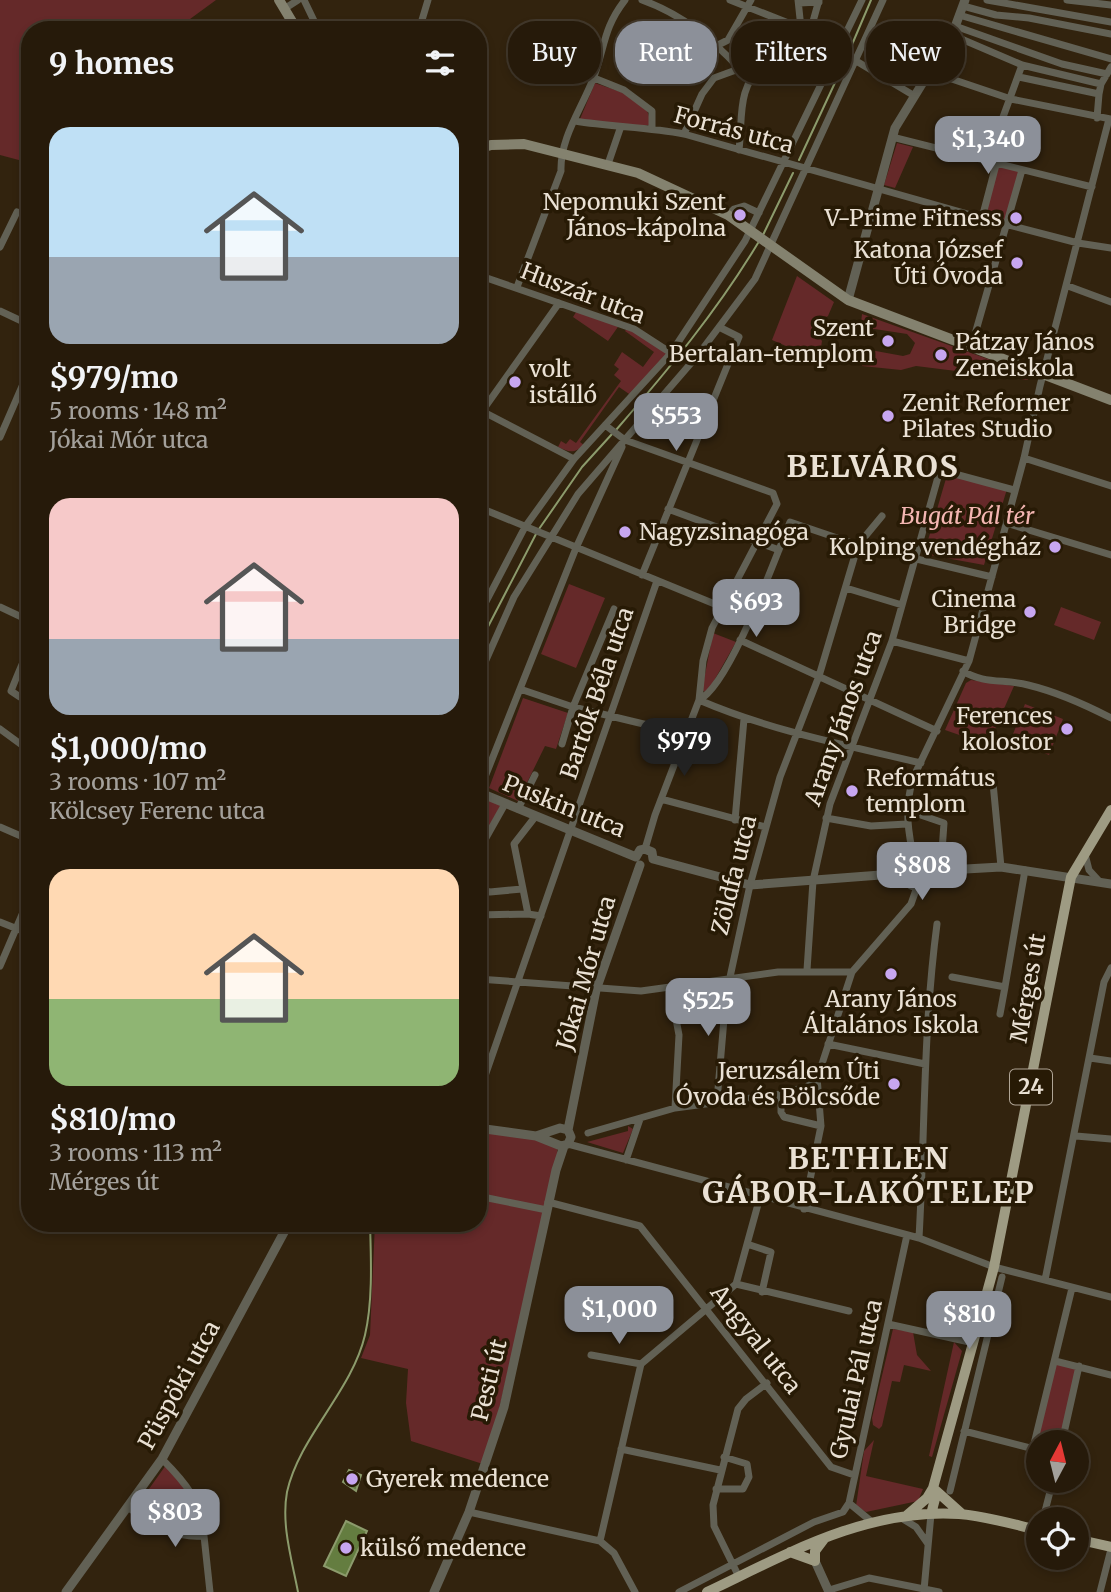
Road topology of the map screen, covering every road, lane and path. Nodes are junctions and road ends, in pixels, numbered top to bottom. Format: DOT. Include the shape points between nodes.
graph roads {
  1 [pos="298,0"];
  2 [pos="304,0"];
  3 [pos="428,0"];
  4 [pos="625,0"];
  5 [pos="642,0"];
  6 [pos="730,0"];
  7 [pos="862,0"];
  8 [pos="883,0"];
  9 [pos="987,0"];
  10 [pos="1067,0"];
  11 [pos="798,1"];
  12 [pos="819,1"];
  13 [pos="749,3"];
  14 [pos="281,4"];
  15 [pos="1111,5"];
  16 [pos="962,7"];
  17 [pos="291,21"];
  18 [pos="314,21"];
  19 [pos="422,21"];
  20 [pos="786,21"];
  21 [pos="800,21"];
  22 [pos="813,21"];
  23 [pos="1111,22"];
  24 [pos="852,23"];
  25 [pos="1111,34"];
  26 [pos="965,35"];
  27 [pos="965,37"];
  28 [pos="720,44"];
  29 [pos="601,49"];
  30 [pos="852,56"];
  31 [pos="731,58"];
  32 [pos="855,58"];
  33 [pos="1111,59"];
  34 [pos="1022,65"];
  35 [pos="1109,70"];
  36 [pos="731,71"];
  37 [pos="1019,77"];
  38 [pos="601,81"];
  39 [pos="965,83"];
  40 [pos="591,84"];
  41 [pos="748,84"];
  42 [pos="824,84"];
  43 [pos="920,84"];
  44 [pos="1101,84"];
  45 [pos="1099,94"];
  46 [pos="913,95"];
  47 [pos="1011,99"];
  48 [pos="1097,118"];
  49 [pos="1110,119"];
  50 [pos="575,121"];
  51 [pos="620,128"];
  52 [pos="652,128"];
  53 [pos="684,134"];
  54 [pos="892,137"];
  55 [pos="487,146"];
  56 [pos="739,150"];
  57 [pos="561,153"];
  58 [pos="784,163"];
  59 [pos="608,164"];
  60 [pos="996,164"];
  61 [pos="807,169"];
  62 [pos="1022,170"];
  63 [pos="1092,187"];
  64 [pos="878,190"];
  65 [pos="17,212"];
  66 [pos="759,213"];
  67 [pos="728,215"];
  68 [pos="982,218"];
  69 [pos="1007,224"];
  70 [pos="750,232"];
  71 [pos="1078,243"];
  72 [pos="0,247"];
  73 [pos="772,248"];
  74 [pos="1111,248"];
  75 [pos="487,278"];
  76 [pos="1068,286"];
  77 [pos="517,287"];
  78 [pos="848,299"];
  79 [pos="1111,302"];
  80 [pos="559,303"];
  81 [pos="0,311"];
  82 [pos="21,321"];
  83 [pos="721,328"];
  84 [pos="971,348"];
  85 [pos="671,354"];
  86 [pos="1044,375"];
  87 [pos="21,389"];
  88 [pos="487,400"];
  89 [pos="1111,400"];
  90 [pos="487,413"];
  91 [pos="605,425"];
  92 [pos="0,437"];
  93 [pos="625,440"];
  94 [pos="1024,458"];
  95 [pos="573,459"];
  96 [pos="687,462"];
  97 [pos="1111,486"];
  98 [pos="1014,490"];
  99 [pos="668,509"];
  100 [pos="487,511"];
  101 [pos="882,516"];
  102 [pos="1006,523"];
  103 [pos="527,528"];
  104 [pos="548,537"];
  105 [pos="756,541"];
  106 [pos="858,545"];
  107 [pos="576,548"];
  108 [pos="779,550"];
  109 [pos="1111,555"];
  110 [pos="915,559"];
  111 [pos="642,575"];
  112 [pos="992,577"];
  113 [pos="657,581"];
  114 [pos="846,588"];
  115 [pos="487,601"];
  116 [pos="902,605"];
  117 [pos="0,607"];
  118 [pos="722,607"];
  119 [pos="614,609"];
  120 [pos="21,617"];
  121 [pos="740,640"];
  122 [pos="892,641"];
  123 [pos="487,658"];
  124 [pos="969,661"];
  125 [pos="963,671"];
  126 [pos="819,676"];
  127 [pos="520,689"];
  128 [pos="699,700"];
  129 [pos="870,701"];
  130 [pos="573,707"];
  131 [pos="610,715"];
  132 [pos="1111,718"];
  133 [pos="744,719"];
  134 [pos="0,729"];
  135 [pos="937,731"];
  136 [pos="685,734"];
  137 [pos="796,734"];
  138 [pos="21,744"];
  139 [pos="562,744"];
  140 [pos="851,746"];
  141 [pos="921,763"];
  142 [pos="487,770"];
  143 [pos="535,775"];
  144 [pos="993,783"];
  145 [pos="487,796"];
  146 [pos="661,799"];
  147 [pos="505,804"];
  148 [pos="517,809"];
  149 [pos="906,810"];
  150 [pos="1111,810"];
  151 [pos="534,817"];
  152 [pos="826,818"];
  153 [pos="735,820"];
  154 [pos="907,824"];
  155 [pos="0,827"];
  156 [pos="765,827"];
  157 [pos="570,831"];
  158 [pos="21,836"];
  159 [pos="487,836"];
  160 [pos="645,849"];
  161 [pos="942,851"];
  162 [pos="1085,853"];
  163 [pos="653,859"];
  164 [pos="638,861"];
  165 [pos="915,864"];
  166 [pos="1001,867"];
  167 [pos="1025,870"];
  168 [pos="930,871"];
  169 [pos="906,873"];
  170 [pos="1071,877"];
  171 [pos="813,881"];
  172 [pos="1106,883"];
  173 [pos="750,885"];
  174 [pos="917,887"];
  175 [pos="522,889"];
  176 [pos="487,891"];
  177 [pos="528,914"];
  178 [pos="487,915"];
  179 [pos="541,916"];
  180 [pos="21,917"];
  181 [pos="0,922"];
  182 [pos="937,924"];
  183 [pos="16,928"];
  184 [pos="21,930"];
  185 [pos="0,966"];
  186 [pos="1111,968"];
  187 [pos="807,970"];
  188 [pos="852,972"];
  189 [pos="730,977"];
  190 [pos="952,977"];
  191 [pos="487,980"];
  192 [pos="517,982"];
  193 [pos="670,987"];
  194 [pos="1005,987"];
  195 [pos="596,990"];
  196 [pos="1000,1014"];
  197 [pos="828,1044"];
  198 [pos="1090,1058"];
  199 [pos="1111,1061"];
  200 [pos="925,1064"];
  201 [pos="487,1069"];
  202 [pos="817,1077"];
  203 [pos="802,1089"];
  204 [pos="780,1094"];
  205 [pos="717,1101"];
  206 [pos="821,1106"];
  207 [pos="675,1108"];
  208 [pos="639,1119"];
  209 [pos="821,1126"];
  210 [pos="487,1130"];
  211 [pos="588,1133"];
  212 [pos="1076,1136"];
  213 [pos="562,1138"];
  214 [pos="1111,1139"];
  215 [pos="626,1160"];
  216 [pos="487,1197"];
  217 [pos="760,1197"];
  218 [pos="548,1206"];
  219 [pos="804,1209"];
  220 [pos="284,1232"];
  221 [pos="907,1235"];
  222 [pos="919,1238"];
  223 [pos="747,1244"];
  224 [pos="994,1266"];
  225 [pos="1002,1277"];
  226 [pos="1045,1280"];
  227 [pos="736,1284"];
  228 [pos="1072,1287"];
  229 [pos="762,1292"];
  230 [pos="1111,1297"];
  231 [pos="709,1308"];
  232 [pos="849,1311"];
  233 [pos="888,1324"];
  234 [pos="975,1343"];
  235 [pos="591,1355"];
  236 [pos="1055,1361"];
  237 [pos="641,1364"];
  238 [pos="1079,1366"];
  239 [pos="1111,1375"];
  240 [pos="766,1383"];
  241 [pos="1039,1430"];
  242 [pos="1065,1430"];
  243 [pos="964,1431"];
  244 [pos="1026,1447"];
  245 [pos="621,1448"];
  246 [pos="724,1457"];
  247 [pos="162,1459"];
  248 [pos="720,1470"];
  249 [pos="853,1475"];
  250 [pos="933,1488"];
  251 [pos="716,1489"];
  252 [pos="950,1490"];
  253 [pos="849,1503"];
  254 [pos="127,1507"];
  255 [pos="469,1512"];
  256 [pos="931,1514"];
  257 [pos="962,1514"];
  258 [pos="902,1517"];
  259 [pos="872,1522"];
  260 [pos="1026,1527"];
  261 [pos="204,1536"];
  262 [pos="826,1537"];
  263 [pos="600,1541"];
  264 [pos="1089,1542"];
  265 [pos="807,1544"];
  266 [pos="928,1544"];
  267 [pos="1111,1548"];
  268 [pos="790,1552"];
  269 [pos="815,1561"];
  270 [pos="732,1564"];
  271 [pos="738,1577"];
  272 [pos="924,1590"];
  273 [pos="829,1591"];
  274 [pos="66,1592"];
  275 [pos="210,1592"];
  276 [pos="434,1592"];
  277 [pos="635,1592"];
  278 [pos="680,1592"];
  279 [pos="707,1592"];
  280 [pos="939,1592"];
  281 [pos="1100,1592"];
  1 -- 14 [label="street"];
  2 -- 18 [label="street"];
  3 -- 19 [label="street"];
  4 -- 29 [label="street" via="605,32"];
  5 -- 28 [label="street" via="684,18 699,35"];
  6 -- 13 [label="street"];
  7 -- 24 [label="street"];
  8 -- 32 [label="street"];
  9 -- 23 [label="street"];
  10 -- 15 [label="street"];
  11 -- 12 [label="street"];
  11 -- 21 [label="street"];
  12 -- 22 [label="street"];
  13 -- 20 [label="street"];
  13 -- 28 [label="street" via="728,40"];
  14 -- 17 [label="main road"];
  16 -- 25 [label="street"];
  16 -- 33 [label="street" via="1029,38"];
  26 -- 35 [label="street" via="1062,64"];
  27 -- 34 [label="street"];
  28 -- 31 [label="street"];
  30 -- 32 [label="street"];
  32 -- 46 [label="street"];
  32 -- 61 [label="street"];
  34 -- 37 [label="street"];
  34 -- 44 [label="street"];
  35 -- 44 [label="street"];
  36 -- 53 [label="street" via="708,84"];
  37 -- 45 [label="street"];
  37 -- 47 [label="street"];
  38 -- 52 [label="street" via="638,98 652,111"];
  39 -- 47 [label="street"];
  40 -- 50 [label="street"];
  41 -- 56 [label="street" via="739,120"];
  42 -- 58 [label="street"];
  43 -- 46 [label="street"];
  44 -- 45 [label="street"];
  45 -- 48 [label="street"];
  46 -- 54 [label="street"];
  47 -- 48 [label="street"];
  47 -- 60 [label="street"];
  48 -- 49 [label="street"];
  49 -- 63 [label="street"];
  50 -- 51 [label="street, Forrás utca"];
  50 -- 57 [label="street"];
  51 -- 52 [label="street, Forrás utca"];
  51 -- 59 [label="street"];
  52 -- 53 [label="street, Forrás utca"];
  53 -- 56 [label="street, Forrás utca"];
  54 -- 60 [label="street"];
  54 -- 64 [label="street"];
  55 -- 57 [label="main road" via="524,144"];
  56 -- 58 [label="street, Forrás utca"];
  57 -- 59 [label="main road"];
  57 -- 77 [label="street" via="561,171"];
  58 -- 61 [label="street, Forrás utca"];
  58 -- 66 [label="street"];
  59 -- 67 [label="main road"];
  60 -- 62 [label="street"];
  60 -- 68 [label="street"];
  61 -- 64 [label="street, Forrás utca"];
  61 -- 73 [label="street"];
  62 -- 63 [label="street"];
  62 -- 69 [label="street"];
  63 -- 71 [label="street"];
  64 -- 68 [label="street, Forrás utca"];
  64 -- 78 [label="street"];
  65 -- 72 [label="street"];
  66 -- 67 [label="street" via="744,206"];
  66 -- 70 [label="street"];
  67 -- 70 [label="main road"];
  68 -- 69 [label="street, Forrás utca"];
  69 -- 71 [label="street, Forrás utca"];
  69 -- 84 [label="street"];
  70 -- 73 [label="main road"];
  70 -- 85 [label="street"];
  71 -- 74 [label="street, Forrás utca"];
  71 -- 76 [label="street"];
  73 -- 78 [label="main road"];
  73 -- 83 [label="street"];
  75 -- 77 [label="street, Huszár utca"];
  76 -- 79 [label="street"];
  76 -- 86 [label="street"];
  77 -- 80 [label="street, Huszár utca"];
  78 -- 84 [label="main road"];
  80 -- 85 [label="street, Huszár utca" via="634,329"];
  80 -- 88 [label="street"];
  81 -- 82 [label="street"];
  83 -- 93 [label="street"];
  83 -- 96 [label="street" via="738,337"];
  84 -- 86 [label="main road"];
  85 -- 91 [label="street"];
  86 -- 89 [label="main road"];
  86 -- 94 [label="street"];
  87 -- 92 [label="street"];
  90 -- 95 [label="street"];
  91 -- 93 [label="street"];
  91 -- 95 [label="street"];
  93 -- 96 [label="street"];
  93 -- 104 [label="street"];
  93 -- 107 [label="street"];
  94 -- 97 [label="street"];
  94 -- 98 [label="street"];
  95 -- 103 [label="street"];
  96 -- 99 [label="street"];
  96 -- 105 [label="street" via="774,493 777,504"];
  98 -- 102 [label="street"];
  98 -- 110 [label="street" via="940,470"];
  99 -- 105 [label="street"];
  99 -- 111 [label="street"];
  100 -- 103 [label="street"];
  101 -- 106 [label="street"];
  102 -- 109 [label="street"];
  102 -- 112 [label="street"];
  103 -- 104 [label="street"];
  103 -- 115 [label="street"];
  104 -- 107 [label="street"];
  104 -- 123 [label="street"];
  105 -- 108 [label="street"];
  105 -- 118 [label="street"];
  106 -- 108 [label="street" via="790,522"];
  106 -- 110 [label="street"];
  106 -- 114 [label="street, Zöldfa utca"];
  107 -- 111 [label="street"];
  107 -- 127 [label="street"];
  108 -- 121 [label="street"];
  110 -- 112 [label="street"];
  110 -- 116 [label="street, Arany János utca"];
  111 -- 113 [label="street"];
  112 -- 124 [label="street"];
  113 -- 118 [label="street"];
  113 -- 131 [label="street, Bartók Béla utca"];
  114 -- 116 [label="street"];
  114 -- 126 [label="street, Zöldfa utca"];
  116 -- 122 [label="street, Arany János utca"];
  117 -- 120 [label="street"];
  118 -- 128 [label="street" via="703,661"];
  119 -- 130 [label="street"];
  121 -- 126 [label="street"];
  121 -- 128 [label="street" via="711,695"];
  122 -- 124 [label="street"];
  122 -- 129 [label="street, Arany János utca"];
  124 -- 125 [label="street"];
  125 -- 132 [label="street" via="979,679 1026,684"];
  125 -- 135 [label="street"];
  126 -- 129 [label="street"];
  126 -- 137 [label="street, Zöldfa utca"];
  127 -- 130 [label="street"];
  127 -- 142 [label="street"];
  128 -- 133 [label="street"];
  128 -- 136 [label="street"];
  129 -- 135 [label="street"];
  129 -- 140 [label="street, Arany János utca"];
  130 -- 131 [label="street"];
  130 -- 139 [label="street"];
  131 -- 136 [label="street"];
  131 -- 157 [label="street, Bartók Béla utca"];
  133 -- 137 [label="street"];
  133 -- 153 [label="street"];
  134 -- 138 [label="street"];
  135 -- 141 [label="street"];
  136 -- 146 [label="street"];
  137 -- 140 [label="street"];
  137 -- 156 [label="street, Zöldfa utca"];
  140 -- 141 [label="street"];
  140 -- 152 [label="street, Arany János utca"];
  141 -- 149 [label="street" via="912,778"];
  143 -- 148 [label="street"];
  144 -- 166 [label="street"];
  145 -- 147 [label="street, Puskin utca"];
  146 -- 153 [label="street"];
  146 -- 160 [label="street"];
  147 -- 148 [label="street, Puskin utca"];
  147 -- 159 [label="street"];
  148 -- 151 [label="street, Puskin utca"];
  149 -- 154 [label="street"];
  149 -- 161 [label="street" via="944,823"];
  150 -- 162 [label="main road, 24"];
  151 -- 157 [label="street, Puskin utca"];
  151 -- 175 [label="street" via="514,844"];
  152 -- 154 [label="street" via="871,825"];
  152 -- 171 [label="street, Arany János utca"];
  153 -- 156 [label="street"];
  154 -- 165 [label="street"];
  155 -- 158 [label="street"];
  156 -- 173 [label="street, Zöldfa utca"];
  157 -- 164 [label="street, Puskin utca"];
  157 -- 179 [label="street, Bartók Béla utca"];
  160 -- 163 [label="street" via="652,852"];
  160 -- 164 [label="street" via="639,850"];
  162 -- 170 [label="main road, 24"];
  162 -- 172 [label="street" via="1088,870"];
  163 -- 164 [label="street" via="647,866"];
  163 -- 173 [label="street"];
  164 -- 195 [label="street, Jókai Mór utca"];
  165 -- 168 [label="street"];
  165 -- 169 [label="street"];
  166 -- 167 [label="street"];
  166 -- 168 [label="street"];
  167 -- 170 [label="street"];
  167 -- 194 [label="street"];
  168 -- 174 [label="street" via="929,882"];
  169 -- 171 [label="street"];
  169 -- 174 [label="street"];
  170 -- 172 [label="street"];
  170 -- 224 [label="main road, Mérges út / 24"];
  171 -- 173 [label="street"];
  171 -- 187 [label="street, Arany János utca"];
  173 -- 189 [label="street, Zöldfa utca"];
  174 -- 188 [label="street" via="911,904"];
  175 -- 176 [label="street"];
  175 -- 177 [label="street"];
  177 -- 178 [label="street"];
  177 -- 179 [label="street"];
  179 -- 192 [label="street, Bartók Béla utca"];
  180 -- 183 [label="street"];
  181 -- 183 [label="street"];
  182 -- 200 [label="street"];
  183 -- 184 [label="street"];
  183 -- 185 [label="street"];
  186 -- 198 [label="street" via="1104,982"];
  187 -- 188 [label="street"];
  187 -- 189 [label="street"];
  188 -- 197 [label="street"];
  189 -- 193 [label="street"];
  189 -- 205 [label="street, Zöldfa utca" via="730,1012 724,1020"];
  190 -- 194 [label="street"];
  191 -- 192 [label="street"];
  192 -- 195 [label="street"];
  192 -- 201 [label="street, Bartók Béla utca"];
  193 -- 195 [label="street"];
  193 -- 207 [label="street" via="679,1035"];
  194 -- 196 [label="street"];
  195 -- 213 [label="street, Jókai Mór utca"];
  197 -- 200 [label="street"];
  197 -- 202 [label="street"];
  198 -- 199 [label="street"];
  198 -- 212 [label="street"];
  200 -- 222 [label="street"];
  202 -- 203 [label="street"];
  202 -- 206 [label="street"];
  203 -- 204 [label="street"];
  203 -- 206 [label="street"];
  204 -- 205 [label="street"];
  204 -- 209 [label="street" via="784,1117"];
  205 -- 207 [label="street"];
  206 -- 209 [label="street"];
  207 -- 208 [label="street"];
  208 -- 211 [label="street"];
  208 -- 215 [label="street"];
  209 -- 219 [label="street"];
  210 -- 213 [label="street"];
  212 -- 214 [label="street"];
  212 -- 226 [label="street"];
  213 -- 215 [label="street"];
  213 -- 218 [label="street, Pesti út"];
  215 -- 217 [label="street"];
  216 -- 218 [label="street, Angyal utca"];
  217 -- 219 [label="street"];
  217 -- 223 [label="street"];
  218 -- 231 [label="street, Angyal utca" via="640,1226"];
  218 -- 255 [label="street, Pesti út" via="504,1407"];
  219 -- 221 [label="street"];
  220 -- 247 [label="street, Püspöki utca"];
  221 -- 222 [label="street"];
  221 -- 233 [label="street, Gyulai Pál utca"];
  222 -- 224 [label="street"];
  223 -- 227 [label="street"];
  223 -- 229 [label="street" via="771,1252"];
  224 -- 226 [label="street"];
  224 -- 234 [label="main road, Mérges út / 24"];
  225 -- 243 [label="street"];
  226 -- 228 [label="street"];
  227 -- 229 [label="street"];
  227 -- 231 [label="street"];
  228 -- 230 [label="street"];
  228 -- 236 [label="street"];
  229 -- 232 [label="street"];
  231 -- 237 [label="street"];
  231 -- 240 [label="street, Angyal utca"];
  233 -- 234 [label="street"];
  233 -- 249 [label="street, Gyulai Pál utca"];
  234 -- 250 [label="main road, Mérges út / 24"];
  235 -- 237 [label="street"];
  236 -- 238 [label="street"];
  236 -- 241 [label="street"];
  237 -- 245 [label="street"];
  238 -- 239 [label="street"];
  238 -- 242 [label="street"];
  240 -- 246 [label="street" via="738,1409"];
  240 -- 249 [label="street, Angyal utca" via="831,1467"];
  243 -- 244 [label="street"];
  243 -- 252 [label="street"];
  245 -- 248 [label="street"];
  245 -- 263 [label="street"];
  246 -- 248 [label="street"];
  246 -- 251 [label="street" via="747,1464 749,1476 743,1489"];
  247 -- 254 [label="street, Püspöki utca"];
  247 -- 261 [label="street" via="197,1501"];
  248 -- 251 [label="street"];
  249 -- 253 [label="street, Gyulai Pál utca"];
  250 -- 256 [label="main road, Mérges út / 24"];
  250 -- 257 [label="main road"];
  250 -- 258 [label="main road" via="916,1509"];
  251 -- 270 [label="street" via="715,1526"];
  253 -- 259 [label="street"];
  253 -- 270 [label="street" via="842,1512"];
  254 -- 261 [label="street" via="171,1533"];
  254 -- 274 [label="street, Püspöki utca"];
  255 -- 263 [label="street"];
  255 -- 276 [label="street, Pesti út"];
  256 -- 257 [label="main road"];
  256 -- 258 [label="main road"];
  256 -- 266 [label="street"];
  257 -- 260 [label="main road"];
  258 -- 259 [label="main road"];
  258 -- 266 [label="street"];
  259 -- 262 [label="main road"];
  261 -- 275 [label="street"];
  262 -- 265 [label="main road"];
  262 -- 269 [label="main road" via="815,1551"];
  263 -- 277 [label="street" via="614,1553"];
  264 -- 267 [label="main road"];
  265 -- 268 [label="main road"];
  265 -- 269 [label="street"];
  266 -- 272 [label="street"];
  267 -- 281 [label="street"];
  268 -- 269 [label="main road"];
  268 -- 271 [label="main road"];
  269 -- 273 [label="street"];
  270 -- 271 [label="street"];
  270 -- 278 [label="street"];
  271 -- 279 [label="main road"];
  272 -- 273 [label="street" via="869,1578"];
  272 -- 280 [label="street"];
}
